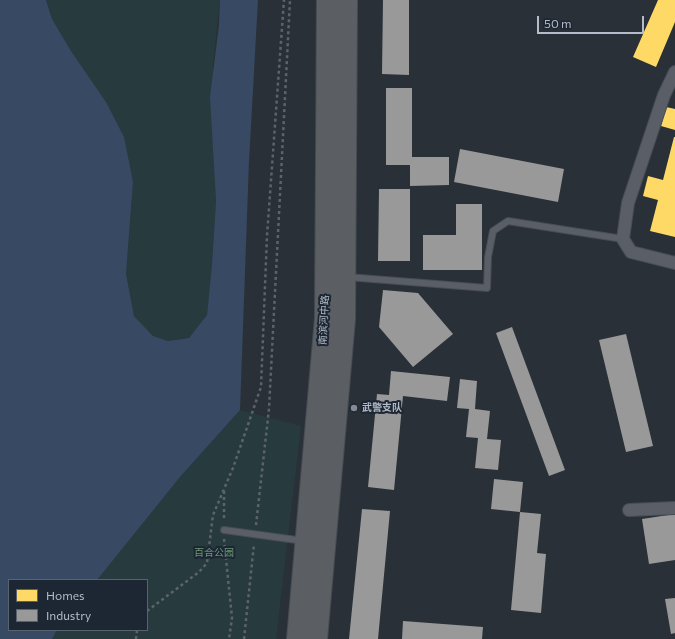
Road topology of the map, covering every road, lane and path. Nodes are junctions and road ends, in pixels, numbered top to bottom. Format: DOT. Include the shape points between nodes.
graph roads {
  1 [pos="284,0"];
  2 [pos="290,0"];
  3 [pos="327,0"];
  4 [pos="347,0"];
  5 [pos="675,72"];
  6 [pos="624,239"];
  7 [pos="675,263"];
  8 [pos="346,277"];
  9 [pos="224,489"];
  10 [pos="675,508"];
  11 [pos="629,510"];
  12 [pos="224,530"];
  13 [pos="255,535"];
  14 [pos="305,541"];
  15 [pos="148,610"];
  16 [pos="229,639"];
  17 [pos="244,639"];
  18 [pos="297,639"];
  19 [pos="317,639"];
  1 -- 9 [label="path" via="267,236 261,387"];
  2 -- 13 [label="path" via="268,409"];
  3 -- 14 [label="highway, 南滨河中路" via="325,318"];
  4 -- 8 [label="highway, 南滨河中路"];
  5 -- 6 [label="street" via="664,95 628,203"];
  6 -- 7 [label="street" via="631,252"];
  6 -- 8 [label="lane" via="508,221 493,231 488,257 487,288"];
  8 -- 19 [label="highway, 南滨河中路" via="345,319"];
  9 -- 12 [label="path"];
  9 -- 15 [label="path" via="213,515 207,563 199,572"];
  10 -- 11 [label="street"];
  12 -- 13 [label="lane"];
  12 -- 16 [label="path" via="232,618"];
  13 -- 14 [label="lane"];
  13 -- 17 [label="path"];
  14 -- 18 [label="highway, 南滨河中路"];
}
